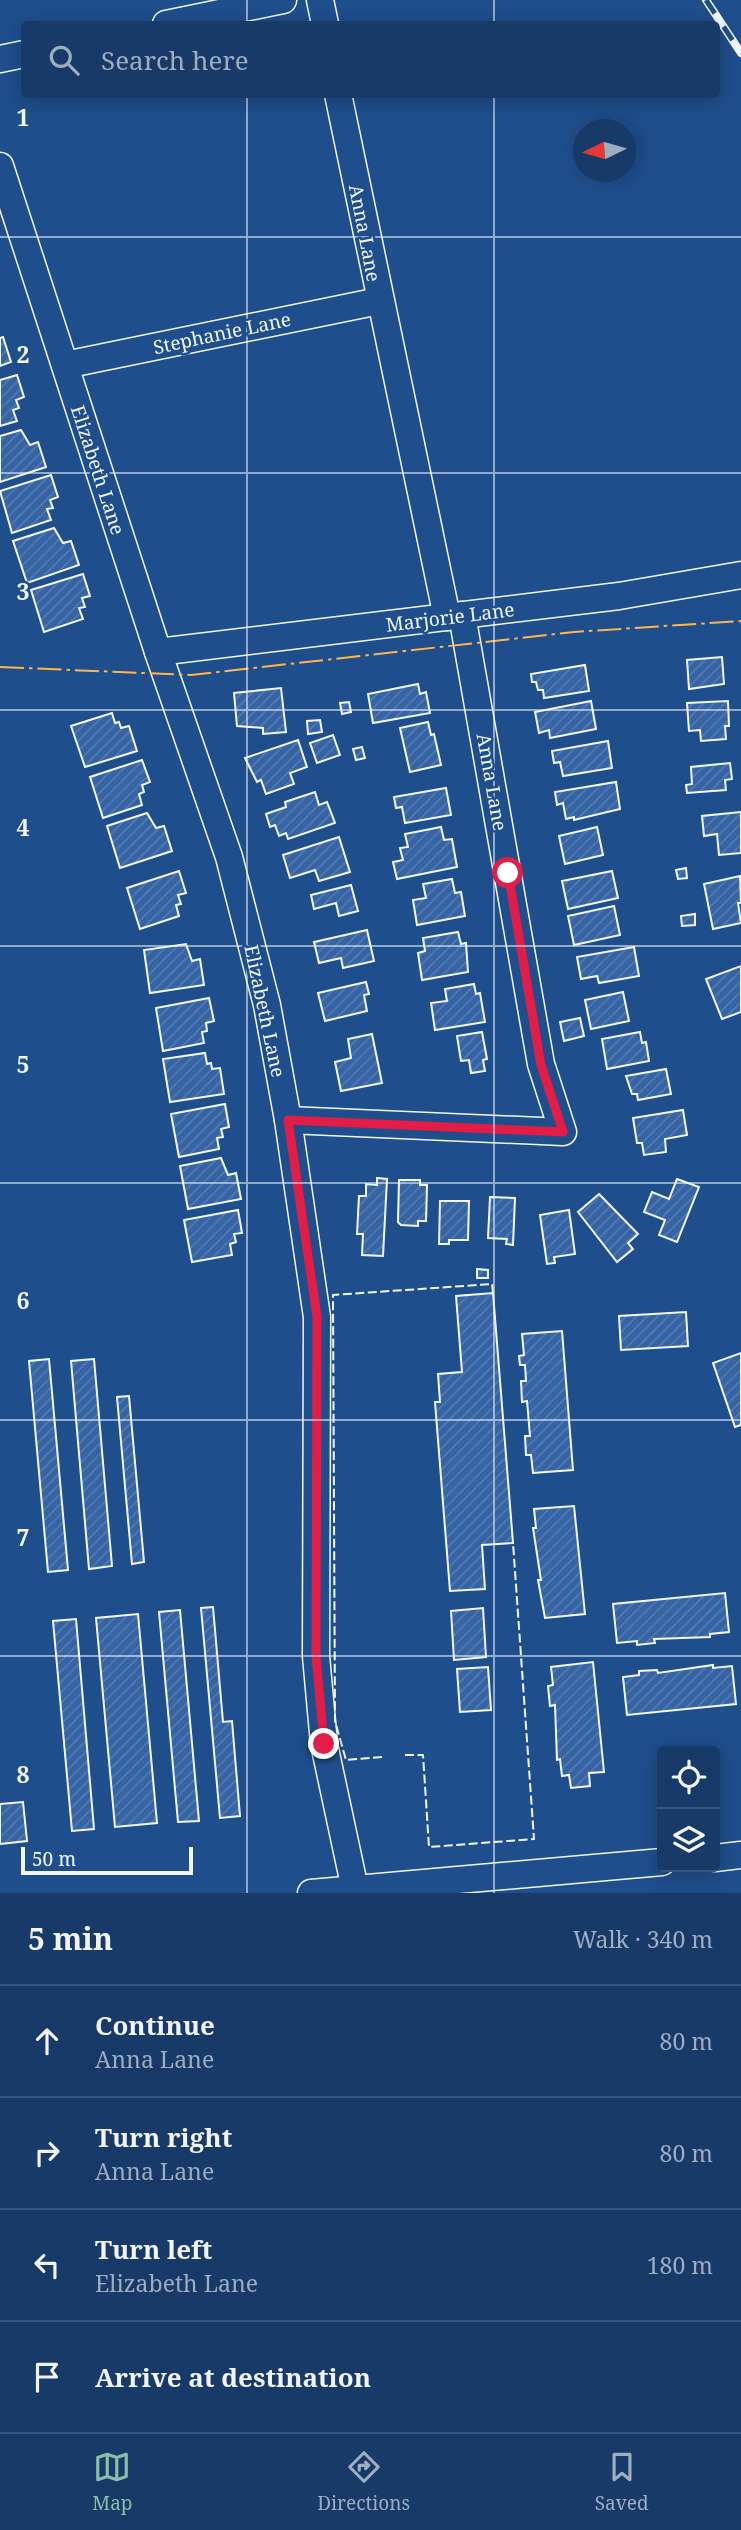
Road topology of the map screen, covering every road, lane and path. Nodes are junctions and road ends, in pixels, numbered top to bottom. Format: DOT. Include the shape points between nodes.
graph roads {
  1 [pos="283,0"];
  2 [pos="320,0"];
  3 [pos="181,21"];
  4 [pos="324,21"];
  5 [pos="21,55"];
  6 [pos="0,59"];
  7 [pos="339,98"];
  8 [pos="0,166"];
  9 [pos="379,301"];
  10 [pos="65,365"];
  11 [pos="741,575"];
  12 [pos="455,616"];
  13 [pos="158,652"];
  14 [pos="288,1120"];
  15 [pos="741,1855"];
  16 [pos="720,1857"];
  17 [pos="657,1863"];
  18 [pos="517,1884"];
  19 [pos="355,1889"];
  20 [pos="311,1893"];
  1 -- 3 [label="street"];
  2 -- 4 [label="street"];
  5 -- 6 [label="street"];
  7 -- 9 [label="street, Anna Lane"];
  8 -- 10 [label="street, Elizabeth Lane"];
  9 -- 10 [label="street, Stephanie Lane"];
  9 -- 12 [label="street, Anna Lane"];
  10 -- 13 [label="street, Elizabeth Lane"];
  11 -- 12 [label="street, Marjorie Lane" via="620,597"];
  12 -- 13 [label="street, Marjorie Lane"];
  12 -- 14 [label="street, Anna Lane" via="541,1065 563,1132"];
  13 -- 14 [label="street, Elizabeth Lane" via="229,856 267,1005"];
  14 -- 19 [label="street, Elizabeth Lane" via="317,1317 316,1656 324,1744"];
  15 -- 16 [label="street"];
  17 -- 18 [label="street"];
  18 -- 19 [label="street"];
  19 -- 20 [label="street"];
}
